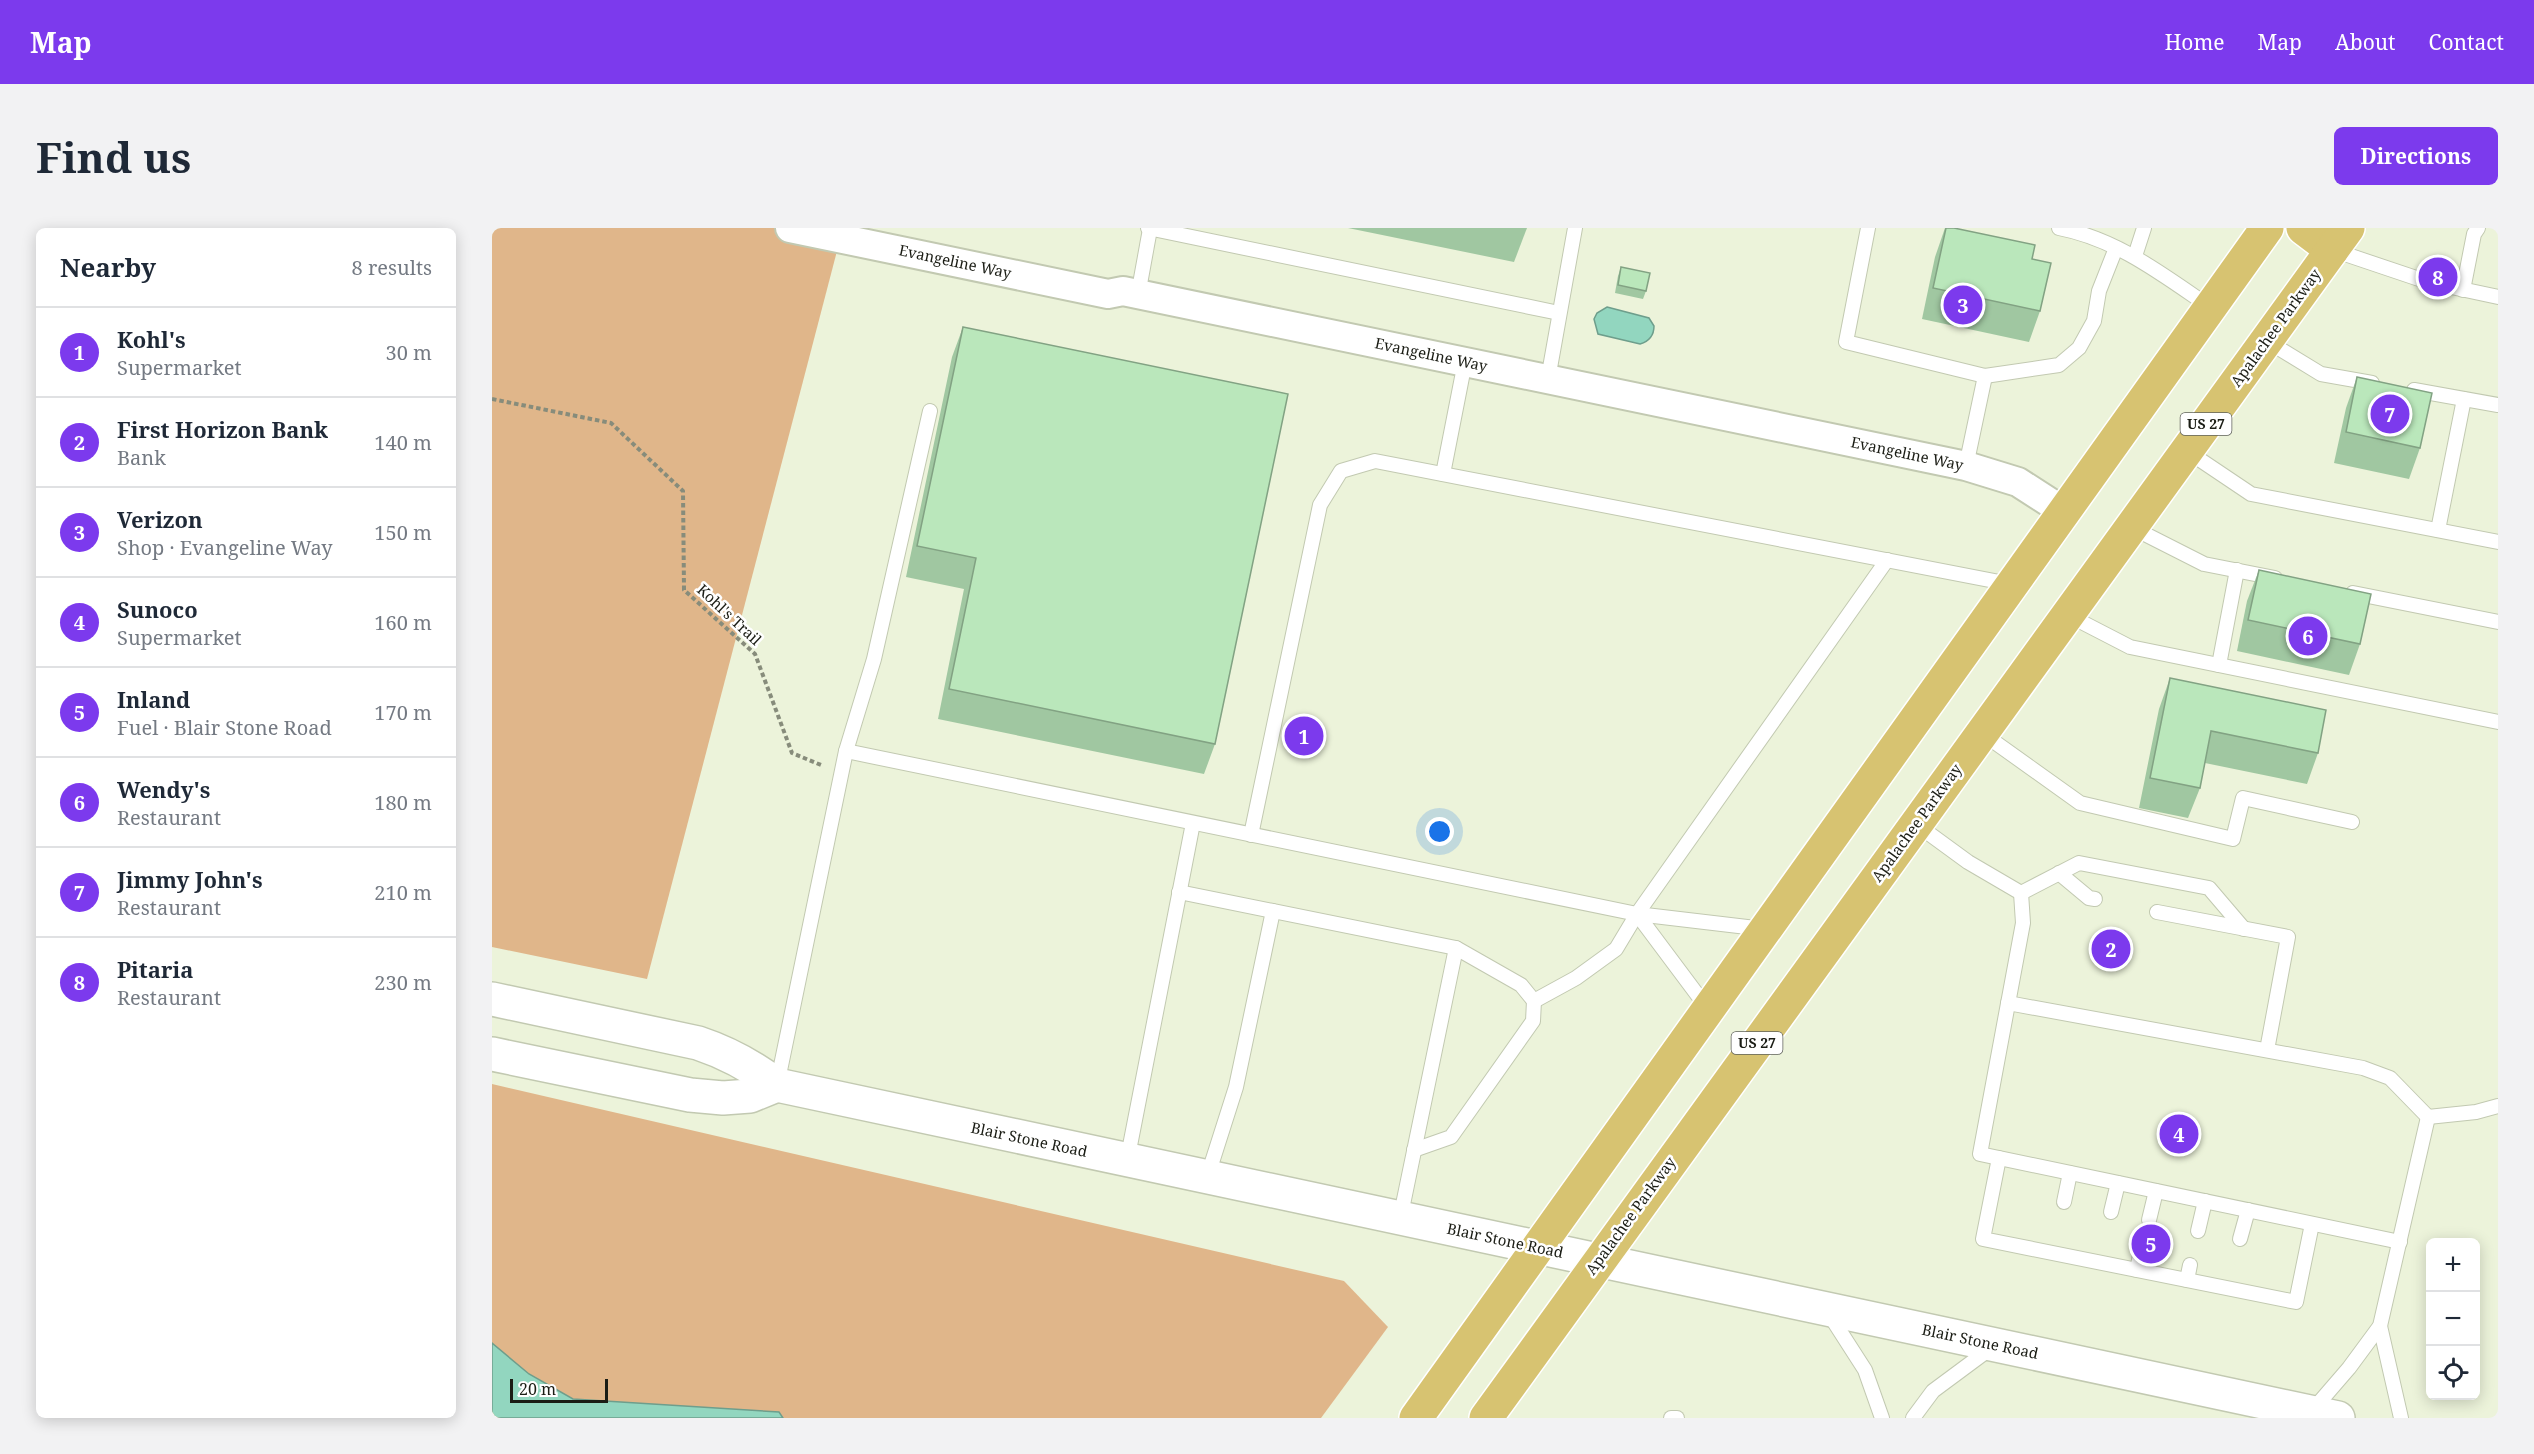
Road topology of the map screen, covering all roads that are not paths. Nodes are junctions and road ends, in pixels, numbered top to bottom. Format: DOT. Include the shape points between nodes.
graph roads {
  1 [pos="790,228"];
  2 [pos="1149,228"];
  3 [pos="1575,228"];
  4 [pos="1868,228"];
  5 [pos="2060,228"];
  6 [pos="2144,228"];
  7 [pos="2267,228"];
  8 [pos="2302,228"];
  9 [pos="2478,228"];
  10 [pos="2340,239"];
  11 [pos="2116,248"];
  12 [pos="2135,256"];
  13 [pos="2463,290"];
  14 [pos="1138,295"];
  15 [pos="2498,297"];
  16 [pos="2210,307"];
  17 [pos="1559,313"];
  18 [pos="2267,341"];
  19 [pos="1465,362"];
  20 [pos="1985,376"];
  21 [pos="1548,379"];
  22 [pos="2464,399"];
  23 [pos="2498,405"];
  24 [pos="930,411"];
  25 [pos="2187,451"];
  26 [pos="1966,466"];
  27 [pos="1443,474"];
  28 [pos="2063,511"];
  29 [pos="2131,527"];
  30 [pos="2438,530"];
  31 [pos="2498,542"];
  32 [pos="1887,560"];
  33 [pos="2237,570"];
  34 [pos="2294,582"];
  35 [pos="2010,584"];
  36 [pos="2339,591"];
  37 [pos="2068,615"];
  38 [pos="2498,622"];
  39 [pos="2219,665"];
  40 [pos="2498,722"];
  41 [pos="1982,733"];
  42 [pos="846,751"];
  43 [pos="2352,822"];
  44 [pos="1193,823"];
  45 [pos="1916,824"];
  46 [pos="1251,835"];
  47 [pos="2059,873"];
  48 [pos="1179,892"];
  49 [pos="2021,893"];
  50 [pos="2095,899"];
  51 [pos="1273,911"];
  52 [pos="2157,912"];
  53 [pos="1637,914"];
  54 [pos="1766,929"];
  55 [pos="2244,929"];
  56 [pos="1456,948"];
  57 [pos="492,999"];
  58 [pos="1533,1001"];
  59 [pos="2008,1003"];
  60 [pos="1709,1009"];
  61 [pos="2267,1050"];
  62 [pos="492,1054"];
  63 [pos="777,1085"];
  64 [pos="2498,1106"];
  65 [pos="2428,1117"];
  66 [pos="1414,1150"];
  67 [pos="1999,1158"];
  68 [pos="1127,1161"];
  69 [pos="2070,1173"];
  70 [pos="1207,1178"];
  71 [pos="2118,1183"];
  72 [pos="2156,1191"];
  73 [pos="2205,1201"];
  74 [pos="2064,1202"];
  75 [pos="2248,1210"];
  76 [pos="2111,1212"];
  77 [pos="1400,1219"];
  78 [pos="2149,1220"];
  79 [pos="2312,1224"];
  80 [pos="2198,1231"];
  81 [pos="2240,1239"];
  82 [pos="2400,1242"];
  83 [pos="1538,1249"];
  84 [pos="2140,1255"];
  85 [pos="1598,1261"];
  86 [pos="2190,1265"];
  87 [pos="2137,1270"];
  88 [pos="2187,1280"];
  89 [pos="1826,1310"];
  90 [pos="2380,1326"];
  91 [pos="1995,1345"];
  92 [pos="2325,1415"];
  93 [pos="1416,1418"];
  94 [pos="1486,1418"];
  95 [pos="1671,1418"];
  96 [pos="1677,1418"];
  97 [pos="1882,1418"];
  98 [pos="1913,1418"];
  99 [pos="2401,1418"];
  1 -- 14 [label="street, Evangeline Way" via="1108,294 1123,291"];
  2 -- 14 [label="lane"];
  2 -- 17 [label="lane"];
  3 -- 17 [label="lane"];
  4 -- 20 [label="lane" via="1846,342"];
  5 -- 11 [label="lane" via="2086,233"];
  6 -- 12 [label="lane"];
  7 -- 16 [label="main road"];
  8 -- 10 [label="main road"];
  9 -- 13 [label="lane"];
  10 -- 13 [label="lane" via="2428,282"];
  10 -- 18 [label="main road, Apalachee Parkway / US 27"];
  11 -- 12 [label="lane"];
  11 -- 20 [label="lane" via="2099,291 2094,321 2079,348 2059,364"];
  12 -- 16 [label="lane"];
  13 -- 15 [label="lane"];
  14 -- 19 [label="street, Evangeline Way"];
  16 -- 28 [label="main road"];
  17 -- 21 [label="lane"];
  18 -- 22 [label="lane" via="2321,374"];
  18 -- 25 [label="main road, Apalachee Parkway / US 27"];
  19 -- 21 [label="street, Evangeline Way"];
  19 -- 27 [label="lane"];
  20 -- 26 [label="lane"];
  21 -- 26 [label="street, Evangeline Way"];
  22 -- 23 [label="lane"];
  22 -- 30 [label="lane"];
  24 -- 42 [label="lane" via="874,659"];
  25 -- 29 [label="main road, Apalachee Parkway / US 27"];
  25 -- 30 [label="lane" via="2251,494"];
  26 -- 28 [label="street, Evangeline Way" via="2018,482"];
  27 -- 32 [label="lane"];
  27 -- 46 [label="lane" via="1375,461 1341,471 1320,505"];
  28 -- 35 [label="main road"];
  29 -- 33 [label="lane" via="2204,564"];
  29 -- 37 [label="main road, Apalachee Parkway / US 27"];
  30 -- 31 [label="lane"];
  32 -- 35 [label="lane"];
  32 -- 53 [label="lane"];
  33 -- 34 [label="lane"];
  33 -- 39 [label="lane"];
  35 -- 54 [label="main road"];
  36 -- 38 [label="lane"];
  37 -- 39 [label="lane" via="2130,647"];
  37 -- 41 [label="main road, Apalachee Parkway / US 27"];
  39 -- 40 [label="lane"];
  41 -- 43 [label="lane" via="2080,803 2233,839 2243,798"];
  41 -- 45 [label="main road, Apalachee Parkway / US 27"];
  42 -- 44 [label="lane"];
  42 -- 63 [label="lane"];
  44 -- 46 [label="lane"];
  44 -- 48 [label="lane"];
  45 -- 49 [label="lane" via="1968,862"];
  45 -- 85 [label="main road, Apalachee Parkway / US 27"];
  46 -- 53 [label="lane"];
  47 -- 49 [label="lane"];
  47 -- 50 [label="lane" via="2088,898"];
  47 -- 55 [label="lane" via="2079,863 2209,888"];
  48 -- 51 [label="lane"];
  48 -- 68 [label="lane"];
  49 -- 59 [label="lane" via="2023,923"];
  51 -- 56 [label="lane"];
  51 -- 70 [label="lane" via="1236,1087"];
  52 -- 55 [label="lane"];
  53 -- 54 [label="lane"];
  53 -- 58 [label="lane" via="1616,949 1576,978"];
  53 -- 60 [label="lane"];
  54 -- 60 [label="main road"];
  55 -- 61 [label="lane" via="2288,937"];
  56 -- 58 [label="lane" via="1521,985"];
  56 -- 66 [label="lane"];
  57 -- 63 [label="main road, Blair Stone Road" via="698,1043 727,1053"];
  58 -- 66 [label="lane" via="1533,1021 1451,1137"];
  59 -- 61 [label="lane"];
  59 -- 67 [label="lane" via="1980,1154"];
  60 -- 83 [label="main road"];
  61 -- 65 [label="lane" via="2363,1068 2390,1078"];
  62 -- 63 [label="main road" via="690,1095 750,1096"];
  63 -- 68 [label="main road, Blair Stone Road"];
  64 -- 65 [label="lane"];
  65 -- 82 [label="lane"];
  66 -- 77 [label="lane"];
  67 -- 69 [label="lane"];
  67 -- 87 [label="lane" via="1983,1239 2054,1246 2102,1256"];
  68 -- 70 [label="main road, Blair Stone Road"];
  69 -- 71 [label="lane"];
  69 -- 74 [label="lane"];
  70 -- 77 [label="main road, Blair Stone Road"];
  71 -- 72 [label="lane"];
  71 -- 76 [label="lane"];
  72 -- 73 [label="lane"];
  72 -- 78 [label="lane"];
  73 -- 75 [label="lane"];
  73 -- 80 [label="lane"];
  75 -- 79 [label="lane"];
  75 -- 81 [label="lane"];
  77 -- 83 [label="main road, Blair Stone Road"];
  79 -- 82 [label="lane"];
  79 -- 88 [label="lane" via="2296,1302 2232,1282"];
  82 -- 90 [label="lane"];
  83 -- 85 [label="main road, Blair Stone Road"];
  83 -- 93 [label="main road"];
  84 -- 87 [label="lane"];
  85 -- 89 [label="main road, Blair Stone Road"];
  85 -- 94 [label="main road, Apalachee Parkway / US 27"];
  86 -- 88 [label="lane"];
  87 -- 88 [label="lane"];
  89 -- 91 [label="main road, Blair Stone Road"];
  89 -- 97 [label="lane" via="1865,1370"];
  90 -- 92 [label="lane" via="2349,1368"];
  90 -- 99 [label="lane"];
  91 -- 92 [label="main road, Blair Stone Road"];
  91 -- 98 [label="lane" via="1933,1391"];
  95 -- 96 [label="lane"];
}
